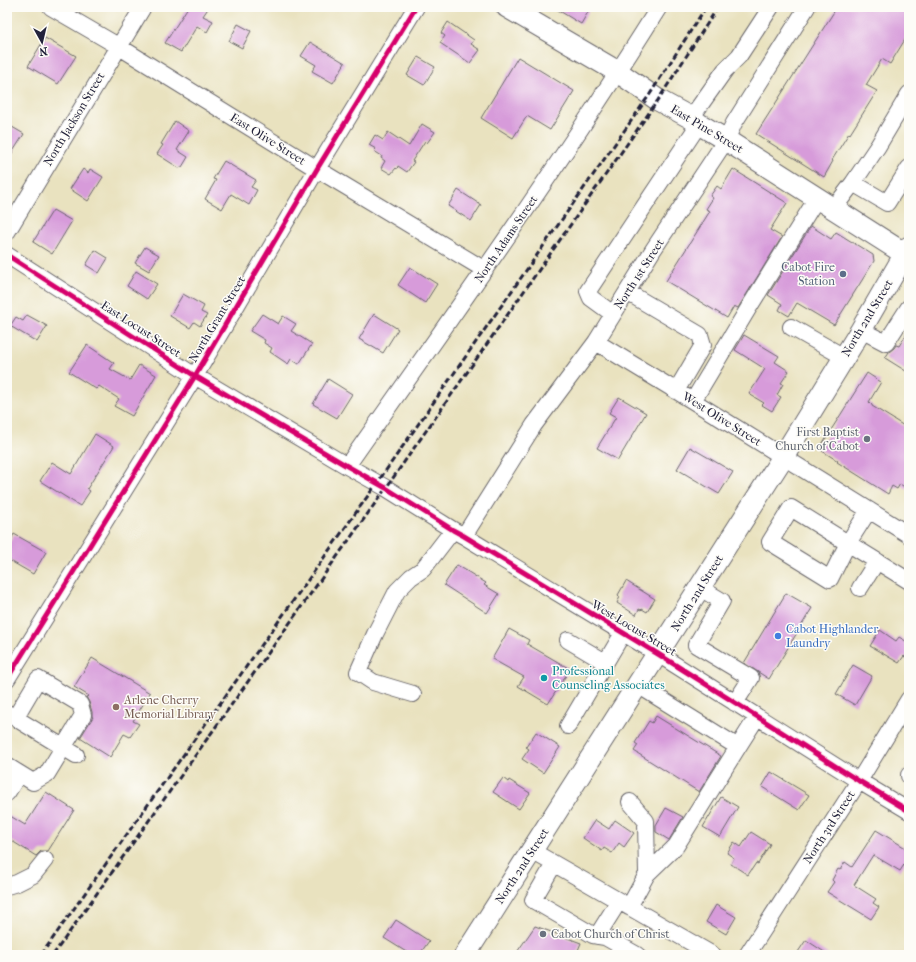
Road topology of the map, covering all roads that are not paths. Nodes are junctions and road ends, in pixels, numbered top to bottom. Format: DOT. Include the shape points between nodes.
graph roads {
  1 [pos="51,7"];
  2 [pos="142,7"];
  3 [pos="416,7"];
  4 [pos="507,7"];
  5 [pos="659,7"];
  6 [pos="771,7"];
  7 [pos="807,7"];
  8 [pos="118,46"];
  9 [pos="618,72"];
  10 [pos="909,94"];
  11 [pos="695,121"];
  12 [pos="726,140"];
  13 [pos="909,168"];
  14 [pos="317,169"];
  15 [pos="853,182"];
  16 [pos="826,203"];
  17 [pos="7,232"];
  18 [pos="908,254"];
  19 [pos="7,255"];
  20 [pos="485,270"];
  21 [pos="627,292"];
  22 [pos="909,307"];
  23 [pos="613,314"];
  24 [pos="791,327"];
  25 [pos="861,330"];
  26 [pos="596,342"];
  27 [pos="844,357"];
  28 [pos="195,376"];
  29 [pos="676,391"];
  30 [pos="693,401"];
  31 [pos="782,457"];
  32 [pos="347,466"];
  33 [pos="869,510"];
  34 [pos="458,533"];
  35 [pos="909,535"];
  36 [pos="848,543"];
  37 [pos="877,561"];
  38 [pos="909,581"];
  39 [pos="700,588"];
  40 [pos="860,588"];
  41 [pos="623,633"];
  42 [pos="568,640"];
  43 [pos="658,654"];
  44 [pos="606,662"];
  45 [pos="7,679"];
  46 [pos="638,685"];
  47 [pos="413,694"];
  48 [pos="909,699"];
  49 [pos="736,703"];
  50 [pos="11,716"];
  51 [pos="757,717"];
  52 [pos="568,726"];
  53 [pos="738,747"];
  54 [pos="70,751"];
  55 [pos="13,770"];
  56 [pos="859,781"];
  57 [pos="7,793"];
  58 [pos="630,802"];
  59 [pos="909,811"];
  60 [pos="532,851"];
  61 [pos="44,860"];
  62 [pos="554,864"];
  63 [pos="647,874"];
  64 [pos="7,886"];
  65 [pos="624,904"];
  66 [pos="597,936"];
  67 [pos="465,955"];
  68 [pos="637,955"];
  69 [pos="713,955"];
  70 [pos="747,955"];
  1 -- 8 [label="street, East Olive Street"];
  2 -- 8 [label="street, North Jackson Street"];
  3 -- 14 [label="street, North Grant Street"];
  4 -- 9 [label="main road, East Pine Street"];
  5 -- 9 [label="street, North Adams Street"];
  6 -- 11 [label="street" via="739,56 725,70"];
  7 -- 12 [label="street, North 1st Street" via="734,123"];
  8 -- 14 [label="street, East Olive Street"];
  8 -- 17 [label="street, North Jackson Street"];
  9 -- 11 [label="main road, East Pine Street" via="658,100"];
  9 -- 20 [label="street, North Adams Street"];
  10 -- 15 [label="street"];
  11 -- 12 [label="main road, East Pine Street"];
  11 -- 23 [label="street" via="588,291 591,298"];
  12 -- 16 [label="main road, East Pine Street"];
  12 -- 21 [label="street, North 1st Street"];
  13 -- 15 [label="street" via="887,203"];
  14 -- 20 [label="street, East Olive Street"];
  14 -- 28 [label="street, North Grant Street"];
  15 -- 16 [label="street"];
  16 -- 18 [label="main road, East Pine Street"];
  16 -- 30 [label="street" via="748,309"];
  18 -- 25 [label="main road, North 2nd Street"];
  19 -- 28 [label="street, East Locust Street"];
  20 -- 32 [label="street, North Adams Street"];
  21 -- 23 [label="street, North 1st Street"];
  21 -- 29 [label="street" via="700,335 703,345"];
  22 -- 25 [label="street" via="886,343"];
  23 -- 26 [label="street, North 1st Street"];
  24 -- 27 [label="street"];
  25 -- 27 [label="main road, North 2nd Street"];
  26 -- 29 [label="street, West Olive Street"];
  26 -- 34 [label="street, North 1st Street"];
  27 -- 31 [label="main road, North 2nd Street"];
  28 -- 32 [label="street, East Locust Street"];
  28 -- 45 [label="street, North Grant Street"];
  29 -- 30 [label="street, West Olive Street"];
  30 -- 31 [label="street, West Olive Street"];
  31 -- 33 [label="street, West Olive Street"];
  31 -- 39 [label="main road, North 2nd Street"];
  32 -- 34 [label="street, West Locust Street"];
  33 -- 35 [label="street, West Olive Street"];
  33 -- 36 [label="street"];
  34 -- 41 [label="street, West Locust Street"];
  34 -- 47 [label="street, North 1st Street" via="398,591 358,672 373,682"];
  36 -- 36 [label="street" via="791,508 770,542 830,579"];
  36 -- 37 [label="street"];
  37 -- 38 [label="street"];
  37 -- 40 [label="street"];
  39 -- 43 [label="main road, North 2nd Street"];
  39 -- 49 [label="street" via="722,601 696,645 751,678"];
  41 -- 43 [label="street, West Locust Street"];
  41 -- 44 [label="street"];
  42 -- 44 [label="street"];
  43 -- 46 [label="main road, North 2nd Street"];
  43 -- 49 [label="street, West Locust Street"];
  44 -- 52 [label="street"];
  46 -- 53 [label="street"];
  46 -- 60 [label="main road, North 2nd Street"];
  48 -- 56 [label="street, North 3rd Street"];
  49 -- 51 [label="street, West Locust Street"];
  50 -- 54 [label="street"];
  50 -- 54 [label="street" via="38,679 80,704 83,715"];
  51 -- 53 [label="street"];
  51 -- 56 [label="street, West Locust Street"];
  53 -- 63 [label="street" via="676,846"];
  54 -- 55 [label="street" via="47,774 33,782"];
  55 -- 57 [label="street"];
  56 -- 59 [label="street, West Locust Street"];
  56 -- 70 [label="street, North 3rd Street"];
  58 -- 63 [label="street" via="646,821"];
  60 -- 62 [label="street"];
  60 -- 67 [label="main road, North 2nd Street"];
  61 -- 64 [label="street" via="33,875"];
  62 -- 65 [label="street"];
  62 -- 66 [label="street" via="533,900"];
  63 -- 65 [label="street"];
  65 -- 66 [label="street"];
  65 -- 69 [label="street"];
  66 -- 68 [label="street" via="606,937"];
}
